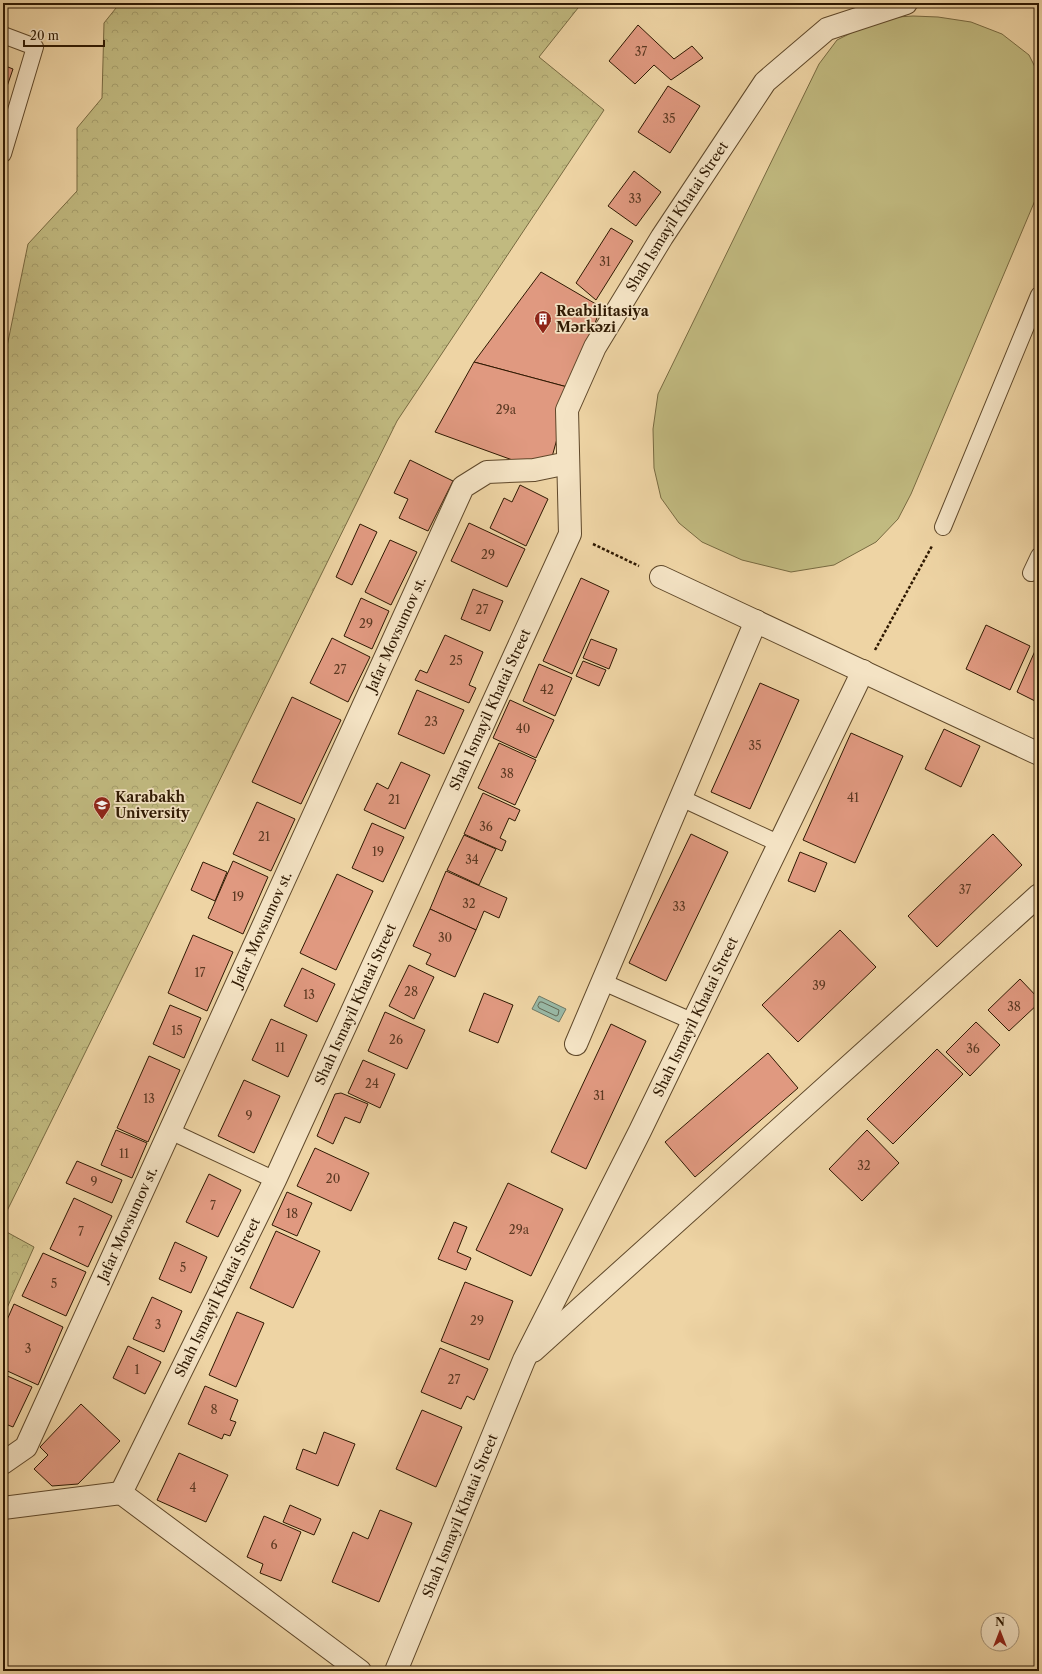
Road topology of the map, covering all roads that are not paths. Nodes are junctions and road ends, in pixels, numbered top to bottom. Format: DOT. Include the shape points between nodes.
graph roads {
  1 [pos="906,3"];
  2 [pos="3,35"];
  3 [pos="3,154"];
  4 [pos="1039,295"];
  5 [pos="568,463"];
  6 [pos="943,526"];
  7 [pos="1039,556"];
  8 [pos="1031,573"];
  9 [pos="661,577"];
  10 [pos="756,621"];
  11 [pos="863,671"];
  12 [pos="1039,754"];
  13 [pos="681,798"];
  14 [pos="780,844"];
  15 [pos="1039,895"];
  16 [pos="603,982"];
  17 [pos="694,1022"];
  18 [pos="576,1044"];
  19 [pos="170,1131"];
  20 [pos="274,1180"];
  21 [pos="524,1360"];
  22 [pos="3,1463"];
  23 [pos="121,1492"];
  24 [pos="3,1508"];
  25 [pos="360,1671"];
  26 [pos="396,1671"];
  1 -- 5 [label="street, Shah Ismayil Khatai Street" via="827,29 765,82 662,237 595,347 567,410"];
  2 -- 3 [label="lane" via="35,47"];
  4 -- 6 [label="lane"];
  5 -- 19 [label="street, Jafar Movsumov st." via="534,470 488,472 463,487"];
  5 -- 20 [label="street, Shah Ismayil Khatai Street" via="570,534"];
  7 -- 8 [label="lane"];
  9 -- 10 [label="street"];
  10 -- 11 [label="street"];
  10 -- 13 [label="street"];
  11 -- 12 [label="street"];
  11 -- 14 [label="street, Shah Ismayil Khatai Street"];
  13 -- 14 [label="lane"];
  13 -- 16 [label="street"];
  14 -- 17 [label="street, Shah Ismayil Khatai Street"];
  15 -- 21 [label="street, Shah Ismayil Khatai Street"];
  16 -- 17 [label="lane"];
  16 -- 18 [label="street"];
  17 -- 21 [label="street, Shah Ismayil Khatai Street"];
  19 -- 20 [label="lane"];
  19 -- 22 [label="street, Jafar Movsumov st." via="26,1447"];
  20 -- 23 [label="street, Shah Ismayil Khatai Street"];
  21 -- 26 [label="street, Shah Ismayil Khatai Street"];
  23 -- 24 [label="street"];
  23 -- 25 [label="street"];
}
